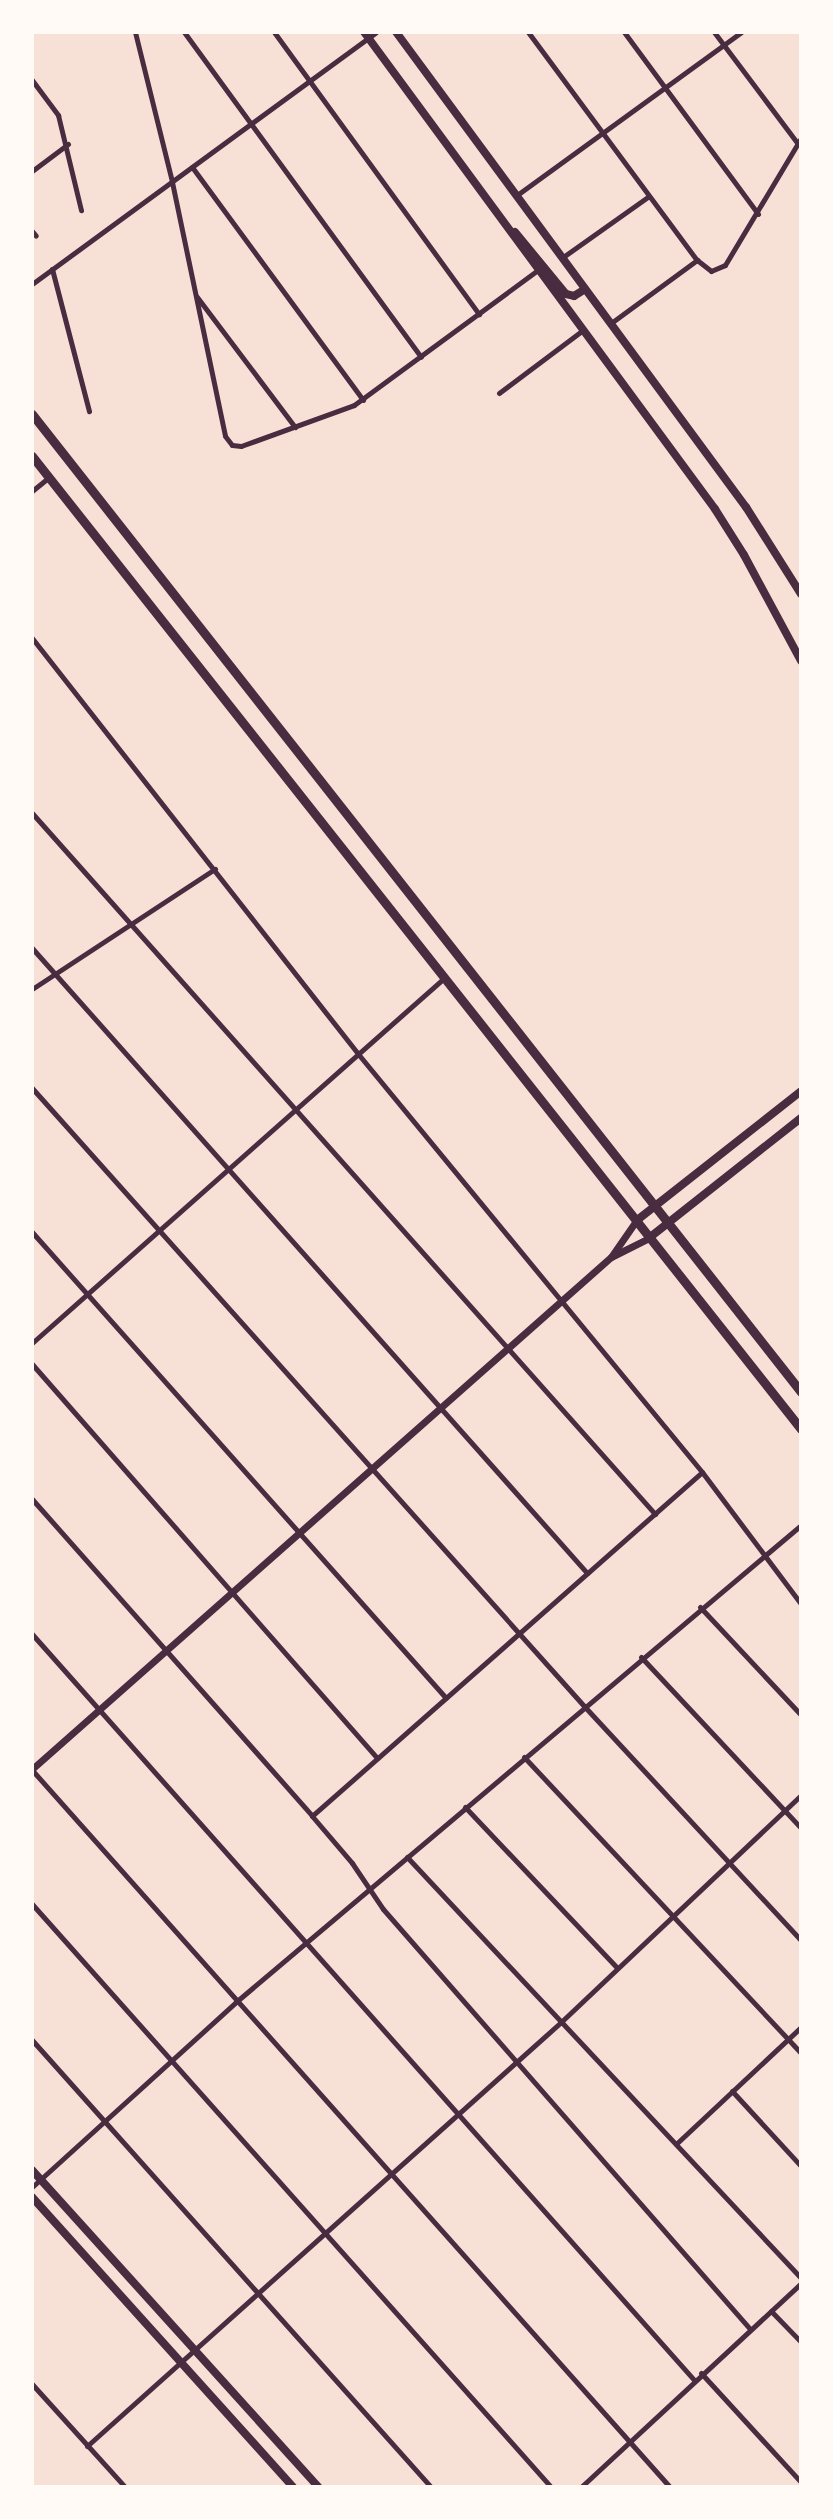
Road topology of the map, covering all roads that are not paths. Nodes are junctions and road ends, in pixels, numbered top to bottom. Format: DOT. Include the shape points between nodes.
graph roads {
  1 [pos="135,32"];
  2 [pos="184,32"];
  3 [pos="274,32"];
  4 [pos="396,32"];
  5 [pos="528,32"];
  6 [pos="624,32"];
  7 [pos="714,32"];
  8 [pos="741,32"];
  9 [pos="369,34"];
  10 [pos="723,45"];
  11 [pos="32,80"];
  12 [pos="309,81"];
  13 [pos="35,87"];
  14 [pos="665,87"];
  15 [pos="251,124"];
  16 [pos="602,133"];
  17 [pos="799,141"];
  18 [pos="68,144"];
  19 [pos="192,167"];
  20 [pos="32,171"];
  21 [pos="172,182"];
  22 [pos="516,195"];
  23 [pos="649,196"];
  24 [pos="81,210"];
  25 [pos="758,214"];
  26 [pos="508,227"];
  27 [pos="562,258"];
  28 [pos="697,260"];
  29 [pos="52,269"];
  30 [pos="539,269"];
  31 [pos="32,284"];
  32 [pos="585,289"];
  33 [pos="196,296"];
  34 [pos="479,314"];
  35 [pos="611,324"];
  36 [pos="583,330"];
  37 [pos="421,357"];
  38 [pos="499,393"];
  39 [pos="363,400"];
  40 [pos="89,411"];
  41 [pos="32,414"];
  42 [pos="295,427"];
  43 [pos="32,456"];
  44 [pos="49,477"];
  45 [pos="32,491"];
  46 [pos="801,594"];
  47 [pos="32,638"];
  48 [pos="801,661"];
  49 [pos="32,813"];
  50 [pos="215,869"];
  51 [pos="131,924"];
  52 [pos="32,948"];
  53 [pos="55,974"];
  54 [pos="444,978"];
  55 [pos="32,989"];
  56 [pos="359,1055"];
  57 [pos="32,1088"];
  58 [pos="801,1091"];
  59 [pos="297,1109"];
  60 [pos="801,1118"];
  61 [pos="229,1169"];
  62 [pos="654,1207"];
  63 [pos="636,1221"];
  64 [pos="668,1224"];
  65 [pos="159,1231"];
  66 [pos="32,1232"];
  67 [pos="649,1238"];
  68 [pos="611,1257"];
  69 [pos="88,1294"];
  70 [pos="559,1301"];
  71 [pos="32,1343"];
  72 [pos="508,1347"];
  73 [pos="32,1364"];
  74 [pos="801,1392"];
  75 [pos="440,1407"];
  76 [pos="801,1429"];
  77 [pos="371,1468"];
  78 [pos="702,1472"];
  79 [pos="32,1499"];
  80 [pos="655,1514"];
  81 [pos="801,1525"];
  82 [pos="300,1531"];
  83 [pos="764,1553"];
  84 [pos="587,1573"];
  85 [pos="232,1591"];
  86 [pos="801,1604"];
  87 [pos="700,1607"];
  88 [pos="519,1633"];
  89 [pos="32,1634"];
  90 [pos="167,1650"];
  91 [pos="641,1657"];
  92 [pos="446,1698"];
  93 [pos="584,1706"];
  94 [pos="99,1710"];
  95 [pos="801,1715"];
  96 [pos="524,1757"];
  97 [pos="377,1758"];
  98 [pos="32,1770"];
  99 [pos="801,1795"];
  100 [pos="465,1807"];
  101 [pos="785,1811"];
  102 [pos="312,1816"];
  103 [pos="801,1828"];
  104 [pos="407,1857"];
  105 [pos="729,1863"];
  106 [pos="369,1889"];
  107 [pos="32,1904"];
  108 [pos="673,1916"];
  109 [pos="801,1940"];
  110 [pos="305,1943"];
  111 [pos="617,1968"];
  112 [pos="237,2001"];
  113 [pos="561,2022"];
  114 [pos="801,2027"];
  115 [pos="788,2039"];
  116 [pos="32,2040"];
  117 [pos="801,2053"];
  118 [pos="171,2061"];
  119 [pos="516,2063"];
  120 [pos="732,2091"];
  121 [pos="458,2115"];
  122 [pos="104,2121"];
  123 [pos="676,2144"];
  124 [pos="801,2166"];
  125 [pos="32,2170"];
  126 [pos="392,2173"];
  127 [pos="40,2179"];
  128 [pos="32,2187"];
  129 [pos="32,2197"];
  130 [pos="323,2234"];
  131 [pos="801,2281"];
  132 [pos="256,2293"];
  133 [pos="771,2311"];
  134 [pos="750,2329"];
  135 [pos="801,2342"];
  136 [pos="195,2349"];
  137 [pos="181,2362"];
  138 [pos="701,2373"];
  139 [pos="694,2380"];
  140 [pos="32,2384"];
  141 [pos="629,2442"];
  142 [pos="87,2446"];
  143 [pos="801,2482"];
  144 [pos="125,2487"];
  145 [pos="293,2487"];
  146 [pos="318,2487"];
  147 [pos="431,2487"];
  148 [pos="551,2487"];
  149 [pos="581,2487"];
  150 [pos="670,2487"];
  1 -- 21 [label="street"];
  2 -- 15 [label="street"];
  3 -- 12 [label="street"];
  4 -- 22 [label="main road"];
  5 -- 16 [label="street"];
  6 -- 14 [label="street"];
  7 -- 10 [label="street"];
  8 -- 10 [label="street"];
  9 -- 12 [label="street"];
  9 -- 26 [label="main road"];
  10 -- 14 [label="street"];
  10 -- 17 [label="street"];
  11 -- 13 [label="street"];
  12 -- 15 [label="street"];
  12 -- 34 [label="street"];
  13 -- 18 [label="street" via="58,115"];
  14 -- 16 [label="street"];
  14 -- 25 [label="street"];
  15 -- 19 [label="street"];
  15 -- 37 [label="street"];
  16 -- 22 [label="street"];
  16 -- 23 [label="street"];
  17 -- 25 [label="street"];
  18 -- 20 [label="street"];
  18 -- 24 [label="street"];
  19 -- 21 [label="street"];
  19 -- 39 [label="street"];
  21 -- 29 [label="street"];
  21 -- 33 [label="street"];
  22 -- 27 [label="main road"];
  23 -- 27 [label="street"];
  23 -- 28 [label="street"];
  25 -- 28 [label="street" via="725,265 711,271"];
  26 -- 30 [label="main road"];
  26 -- 32 [label="main road" via="566,294"];
  27 -- 32 [label="main road"];
  28 -- 35 [label="street"];
  29 -- 31 [label="street"];
  29 -- 40 [label="street"];
  30 -- 34 [label="street"];
  30 -- 36 [label="main road"];
  32 -- 35 [label="main road"];
  33 -- 42 [label="street"];
  33 -- 42 [label="street" via="225,436 241,446"];
  34 -- 37 [label="street"];
  35 -- 46 [label="main road" via="746,507"];
  36 -- 38 [label="street"];
  36 -- 48 [label="main road" via="732,535"];
  37 -- 39 [label="street"];
  39 -- 42 [label="street"];
  41 -- 62 [label="main road"];
  43 -- 44 [label="main road"];
  44 -- 45 [label="street"];
  44 -- 54 [label="main road"];
  47 -- 50 [label="street"];
  49 -- 51 [label="street"];
  50 -- 51 [label="street"];
  50 -- 56 [label="street"];
  51 -- 53 [label="street"];
  51 -- 59 [label="street"];
  52 -- 53 [label="street"];
  53 -- 55 [label="street"];
  53 -- 61 [label="street"];
  54 -- 56 [label="street"];
  54 -- 63 [label="main road"];
  56 -- 59 [label="street"];
  56 -- 70 [label="street"];
  57 -- 65 [label="street"];
  58 -- 62 [label="main road"];
  59 -- 61 [label="street"];
  59 -- 72 [label="street"];
  60 -- 64 [label="main road"];
  61 -- 65 [label="street"];
  61 -- 75 [label="street"];
  62 -- 63 [label="main road"];
  62 -- 64 [label="main road"];
  63 -- 67 [label="main road"];
  63 -- 68 [label="street"];
  64 -- 67 [label="main road"];
  64 -- 74 [label="main road"];
  65 -- 69 [label="street"];
  65 -- 77 [label="street"];
  66 -- 69 [label="street"];
  67 -- 68 [label="street"];
  67 -- 76 [label="main road"];
  68 -- 70 [label="street"];
  69 -- 71 [label="street"];
  69 -- 82 [label="street"];
  70 -- 72 [label="street"];
  70 -- 78 [label="street"];
  72 -- 75 [label="street"];
  72 -- 80 [label="street"];
  73 -- 85 [label="street"];
  75 -- 77 [label="street"];
  75 -- 84 [label="street"];
  77 -- 82 [label="street"];
  77 -- 88 [label="street"];
  78 -- 80 [label="street"];
  78 -- 83 [label="street"];
  79 -- 90 [label="street"];
  80 -- 84 [label="street"];
  81 -- 83 [label="street"];
  82 -- 85 [label="street"];
  82 -- 92 [label="street"];
  83 -- 86 [label="street"];
  83 -- 87 [label="street"];
  84 -- 88 [label="street"];
  85 -- 90 [label="street"];
  85 -- 97 [label="street"];
  87 -- 91 [label="street"];
  87 -- 95 [label="street"];
  88 -- 92 [label="street"];
  88 -- 93 [label="street"];
  89 -- 94 [label="street"];
  90 -- 94 [label="street"];
  90 -- 102 [label="street"];
  91 -- 93 [label="street"];
  91 -- 101 [label="street"];
  92 -- 97 [label="street"];
  93 -- 96 [label="street"];
  93 -- 105 [label="street"];
  94 -- 98 [label="street"];
  94 -- 110 [label="street"];
  96 -- 100 [label="street"];
  96 -- 108 [label="street"];
  97 -- 102 [label="street"];
  98 -- 112 [label="street"];
  99 -- 101 [label="street"];
  100 -- 104 [label="street"];
  100 -- 111 [label="street"];
  101 -- 103 [label="street"];
  101 -- 105 [label="street"];
  102 -- 106 [label="street"];
  104 -- 106 [label="street"];
  104 -- 113 [label="street"];
  105 -- 108 [label="street"];
  105 -- 109 [label="street"];
  106 -- 110 [label="street"];
  106 -- 119 [label="street"];
  107 -- 118 [label="street"];
  108 -- 111 [label="street"];
  108 -- 115 [label="street"];
  110 -- 112 [label="street"];
  110 -- 121 [label="street"];
  111 -- 113 [label="street"];
  112 -- 118 [label="street"];
  112 -- 126 [label="street"];
  113 -- 119 [label="street"];
  113 -- 123 [label="street"];
  114 -- 115 [label="street"];
  115 -- 117 [label="street"];
  115 -- 120 [label="street"];
  116 -- 122 [label="street"];
  118 -- 122 [label="street"];
  118 -- 130 [label="street"];
  119 -- 121 [label="street"];
  119 -- 134 [label="street"];
  120 -- 123 [label="street"];
  120 -- 124 [label="street"];
  121 -- 126 [label="street"];
  121 -- 139 [label="street"];
  122 -- 127 [label="street"];
  122 -- 132 [label="street"];
  123 -- 131 [label="street"];
  125 -- 127 [label="main road"];
  126 -- 130 [label="street"];
  126 -- 141 [label="street"];
  127 -- 128 [label="street"];
  127 -- 136 [label="main road"];
  129 -- 137 [label="main road"];
  130 -- 132 [label="street"];
  130 -- 148 [label="street"];
  131 -- 133 [label="street"];
  132 -- 136 [label="street"];
  132 -- 147 [label="street"];
  133 -- 134 [label="street"];
  133 -- 135 [label="street"];
  134 -- 138 [label="street"];
  136 -- 137 [label="street"];
  136 -- 146 [label="main road"];
  137 -- 142 [label="street"];
  137 -- 145 [label="main road"];
  138 -- 139 [label="street"];
  138 -- 143 [label="street"];
  139 -- 141 [label="street"];
  140 -- 142 [label="street"];
  141 -- 149 [label="street"];
  141 -- 150 [label="street"];
  142 -- 144 [label="street"];
}
